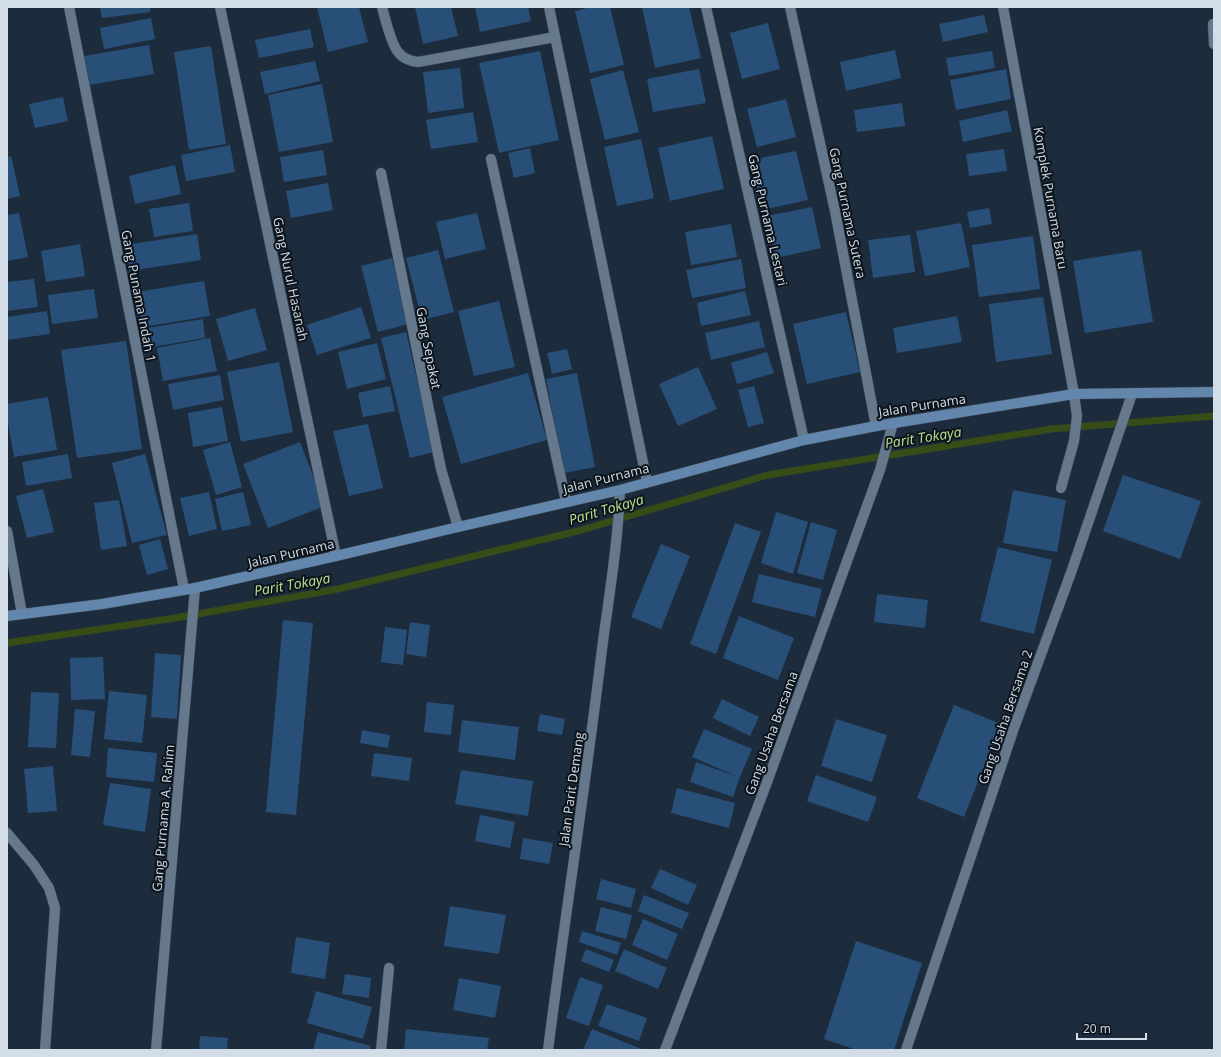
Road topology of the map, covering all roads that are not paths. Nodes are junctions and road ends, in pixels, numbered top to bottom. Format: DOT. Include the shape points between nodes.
graph roads {
  1 [pos="69,7"];
  2 [pos="220,7"];
  3 [pos="382,7"];
  4 [pos="549,7"];
  5 [pos="706,7"];
  6 [pos="790,7"];
  7 [pos="1003,7"];
  8 [pos="1213,24"];
  9 [pos="555,37"];
  10 [pos="1214,44"];
  11 [pos="491,159"];
  12 [pos="381,173"];
  13 [pos="1214,392"];
  14 [pos="1074,394"];
  15 [pos="1131,399"];
  16 [pos="893,423"];
  17 [pos="876,426"];
  18 [pos="804,440"];
  19 [pos="647,482"];
  20 [pos="1061,488"];
  21 [pos="620,490"];
  22 [pos="566,501"];
  23 [pos="458,526"];
  24 [pos="7,531"];
  25 [pos="336,556"];
  26 [pos="195,588"];
  27 [pos="184,589"];
  28 [pos="22,614"];
  29 [pos="7,616"];
  30 [pos="7,833"];
  31 [pos="390,968"];
  32 [pos="45,1050"];
  33 [pos="156,1050"];
  34 [pos="381,1050"];
  35 [pos="548,1050"];
  36 [pos="665,1050"];
  37 [pos="906,1050"];
  1 -- 27 [label="street, Gang Punama Indah 1"];
  2 -- 25 [label="street, Gang Nurul Hasanah"];
  3 -- 9 [label="street" via="397,51 412,61"];
  4 -- 9 [label="street"];
  5 -- 18 [label="street, Gang Purnama Lestari"];
  6 -- 17 [label="street, Gang Purnama Sutera" via="835,211"];
  7 -- 14 [label="street, Komplek Purnama Baru"];
  8 -- 10 [label="street"];
  9 -- 19 [label="street"];
  11 -- 22 [label="street"];
  12 -- 23 [label="street, Gang Sepakat" via="440,469"];
  13 -- 15 [label="street, Jalan Purnama"];
  14 -- 15 [label="street, Jalan Purnama"];
  14 -- 16 [label="street, Jalan Purnama"];
  14 -- 20 [label="street, Komplek Purnama Baru" via="1077,416 1074,441"];
  15 -- 37 [label="street, Gang Usaha Bersama 2" via="1014,728"];
  16 -- 17 [label="street, Jalan Purnama"];
  16 -- 36 [label="street, Gang Usaha Bersama" via="880,470 766,785"];
  17 -- 18 [label="street, Jalan Purnama"];
  18 -- 19 [label="street, Jalan Purnama"];
  19 -- 21 [label="street, Jalan Purnama"];
  21 -- 22 [label="street, Jalan Purnama"];
  21 -- 35 [label="street, Jalan Parit Demang" via="595,713"];
  22 -- 23 [label="street, Jalan Purnama"];
  23 -- 25 [label="street, Jalan Purnama"];
  24 -- 28 [label="street"];
  25 -- 26 [label="street, Jalan Purnama"];
  26 -- 27 [label="street, Jalan Purnama"];
  26 -- 33 [label="street, Gang Purnama A. Rahim"];
  27 -- 28 [label="street, Jalan Purnama" via="102,604"];
  28 -- 29 [label="street, Jalan Purnama"];
  30 -- 32 [label="street" via="34,865 49,888 55,908"];
  31 -- 34 [label="street"];
}
